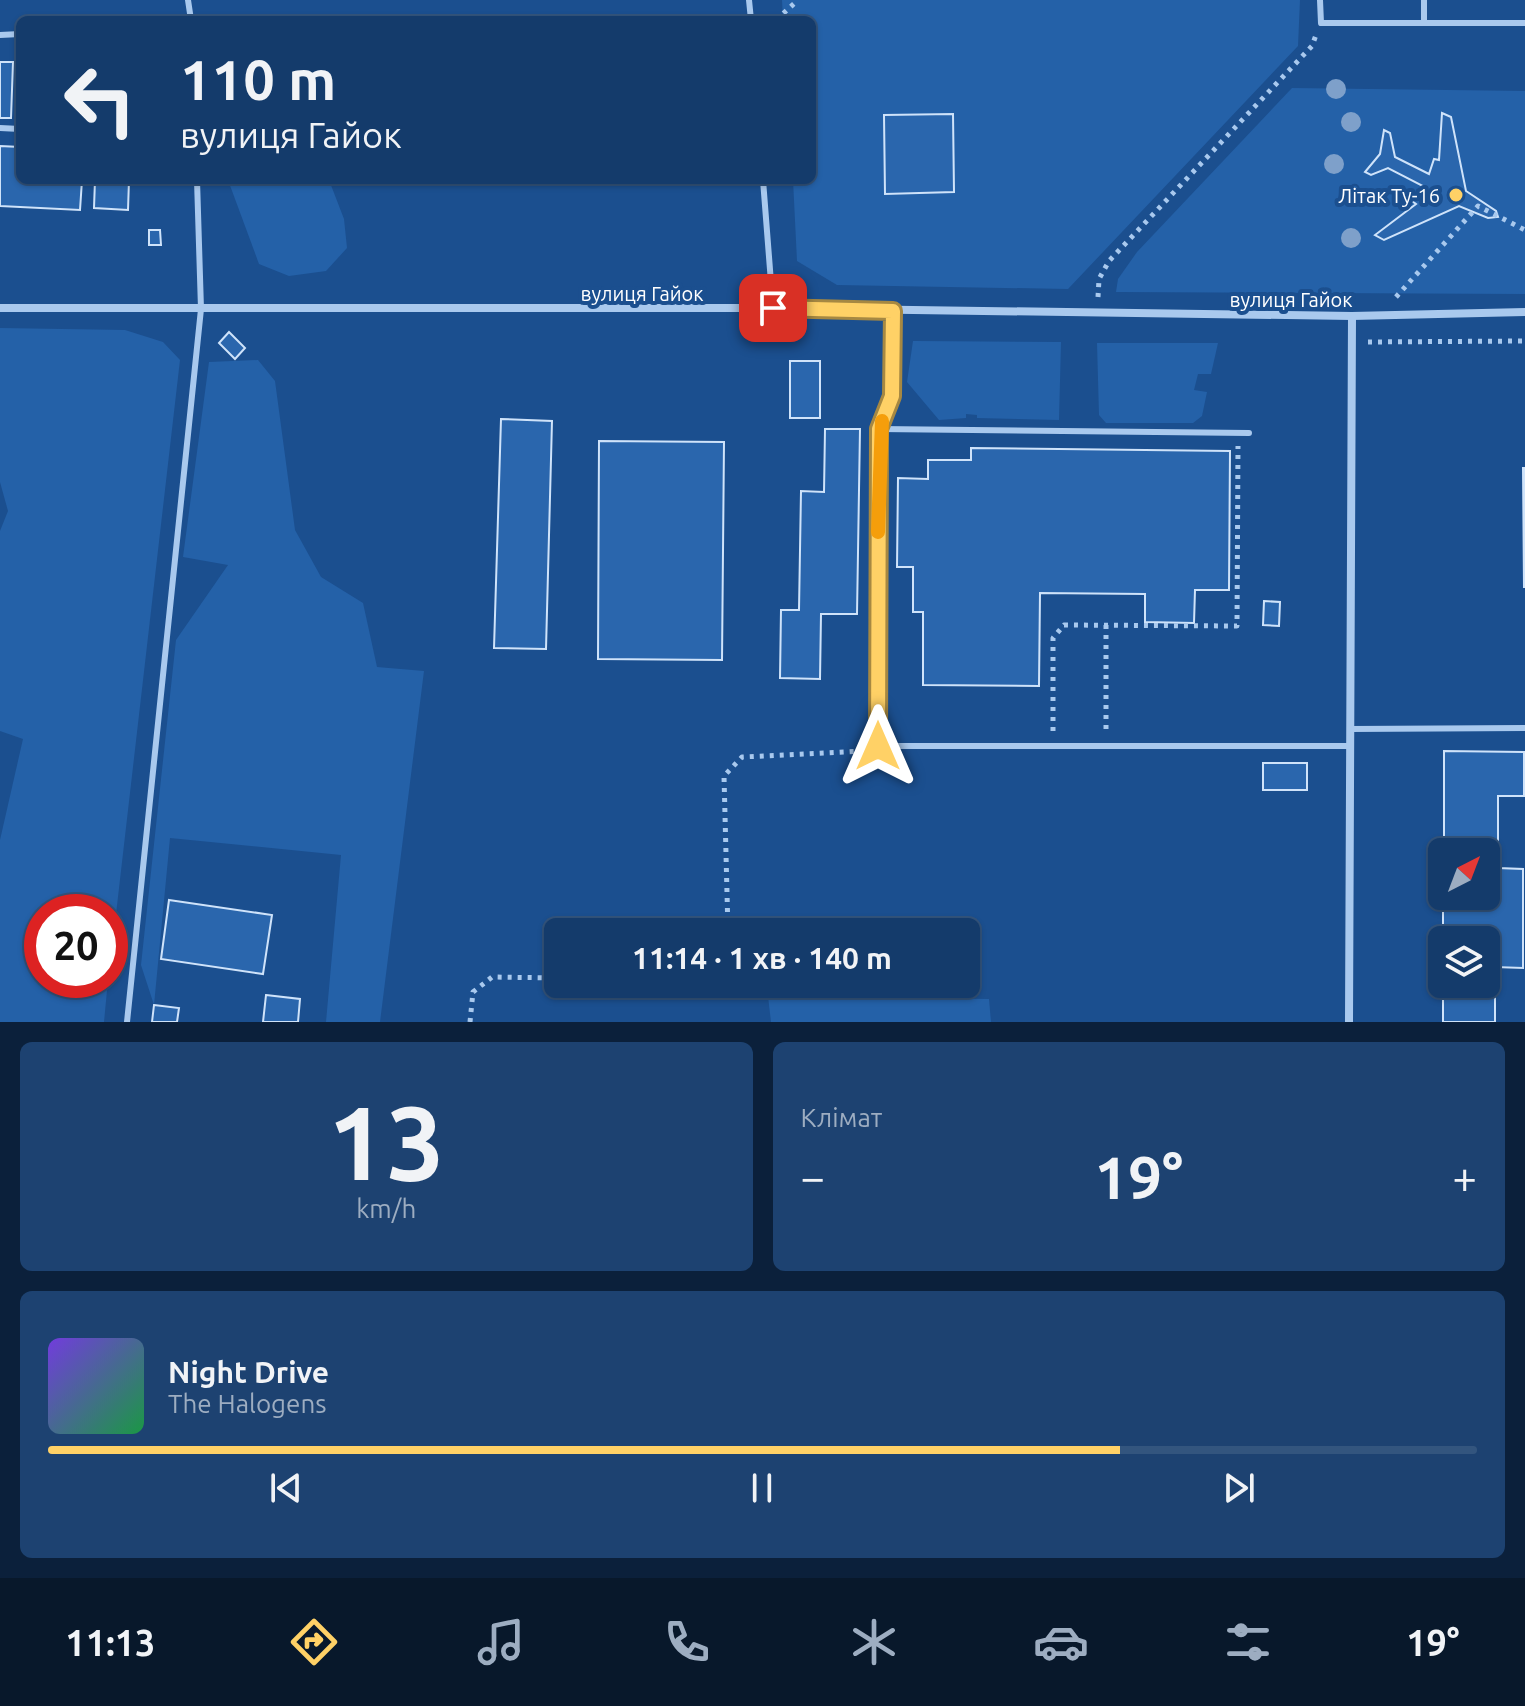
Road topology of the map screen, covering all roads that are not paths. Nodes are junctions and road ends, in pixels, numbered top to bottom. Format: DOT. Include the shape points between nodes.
graph roads {
  1 [pos="1320,0"];
  2 [pos="1424,0"];
  3 [pos="1424,23"];
  4 [pos="1525,23"];
  5 [pos="197,184"];
  6 [pos="763,184"];
  7 [pos="0,308"];
  8 [pos="773,308"];
  9 [pos="201,309"];
  10 [pos="893,311"];
  11 [pos="1525,312"];
  12 [pos="1352,316"];
  13 [pos="879,429"];
  14 [pos="1249,433"];
  15 [pos="1525,728"];
  16 [pos="1350,729"];
  17 [pos="1350,746"];
  18 [pos="127,1022"];
  19 [pos="1349,1022"];
  1 -- 3 [label="lane" via="1321,23"];
  2 -- 3 [label="lane"];
  3 -- 4 [label="lane"];
  5 -- 9 [label="lane"];
  6 -- 8 [label="lane"];
  7 -- 9 [label="street, вулиця Гайок"];
  8 -- 9 [label="street, вулиця Гайок"];
  8 -- 10 [label="street, вулиця Гайок"];
  9 -- 18 [label="lane"];
  10 -- 12 [label="street, вулиця Гайок"];
  10 -- 13 [label="lane" via="892,396"];
  11 -- 12 [label="street, вулиця Гайок"];
  12 -- 16 [label="street"];
  13 -- 14 [label="lane"];
  13 -- 17 [label="lane" via="878,746"];
  15 -- 16 [label="lane"];
  16 -- 17 [label="street"];
  17 -- 19 [label="street"];
}
